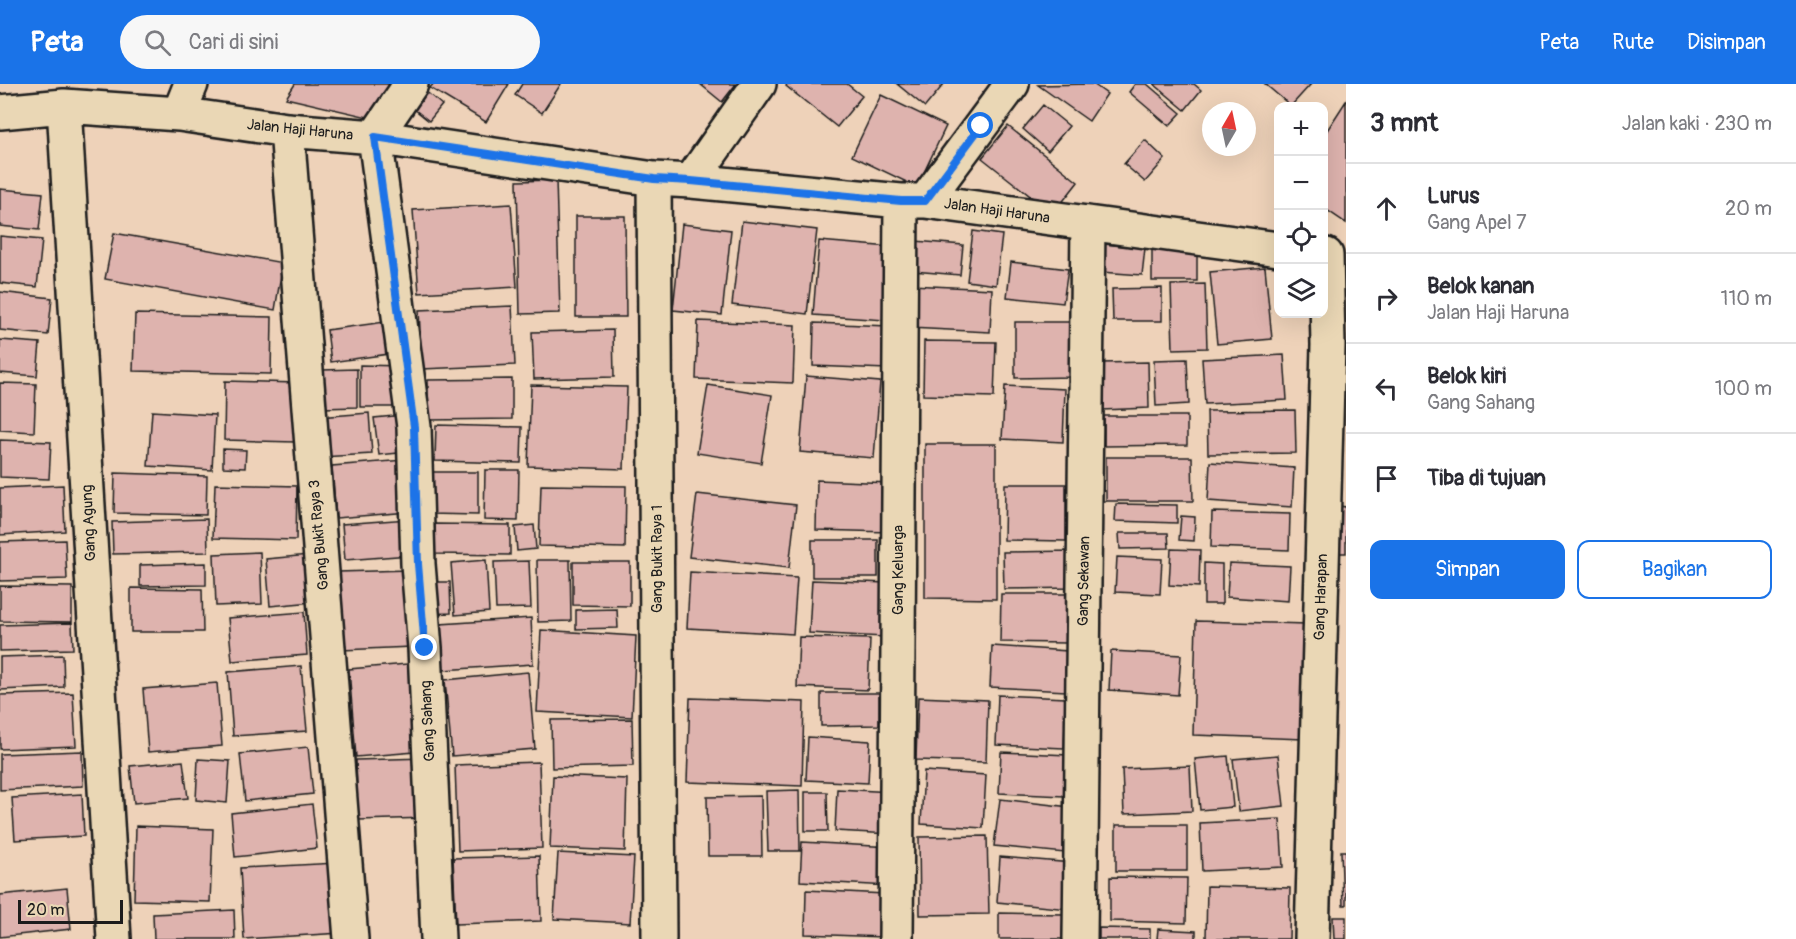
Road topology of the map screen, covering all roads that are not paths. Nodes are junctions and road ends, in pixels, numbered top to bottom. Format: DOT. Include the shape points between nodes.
graph roads {
  1 [pos="191,84"];
  2 [pos="411,84"];
  3 [pos="759,84"];
  4 [pos="1012,84"];
  5 [pos="64,106"];
  6 [pos="0,112"];
  7 [pos="178,114"];
  8 [pos="287,130"];
  9 [pos="375,137"];
  10 [pos="654,179"];
  11 [pos="691,181"];
  12 [pos="913,201"];
  13 [pos="1088,223"];
  14 [pos="1274,248"];
  15 [pos="1332,254"];
  16 [pos="114,939"];
  17 [pos="351,939"];
  18 [pos="438,939"];
  19 [pos="659,939"];
  20 [pos="896,939"];
  21 [pos="1080,939"];
  22 [pos="1312,939"];
  1 -- 7 [label="street"];
  2 -- 9 [label="street"];
  3 -- 11 [label="street"];
  4 -- 12 [label="street"];
  5 -- 6 [label="street, Jalan Haji Haruna"];
  5 -- 7 [label="street, Jalan Haji Haruna"];
  5 -- 16 [label="street, Gang Agung"];
  7 -- 8 [label="street, Jalan Haji Haruna"];
  8 -- 9 [label="street, Jalan Haji Haruna"];
  8 -- 17 [label="street, Gang Bukit Raya 3"];
  9 -- 10 [label="street, Jalan Haji Haruna"];
  9 -- 18 [label="street, Gang Sahang" via="414,427"];
  10 -- 11 [label="street, Jalan Haji Haruna"];
  10 -- 19 [label="street, Gang Bukit Raya 1"];
  11 -- 12 [label="street, Jalan Haji Haruna"];
  12 -- 13 [label="street, Jalan Haji Haruna"];
  12 -- 20 [label="street, Gang Keluarga"];
  13 -- 14 [label="street, Jalan Haji Haruna"];
  13 -- 21 [label="street, Gang Sekawan"];
  15 -- 22 [label="street, Gang Harapan"];
}
